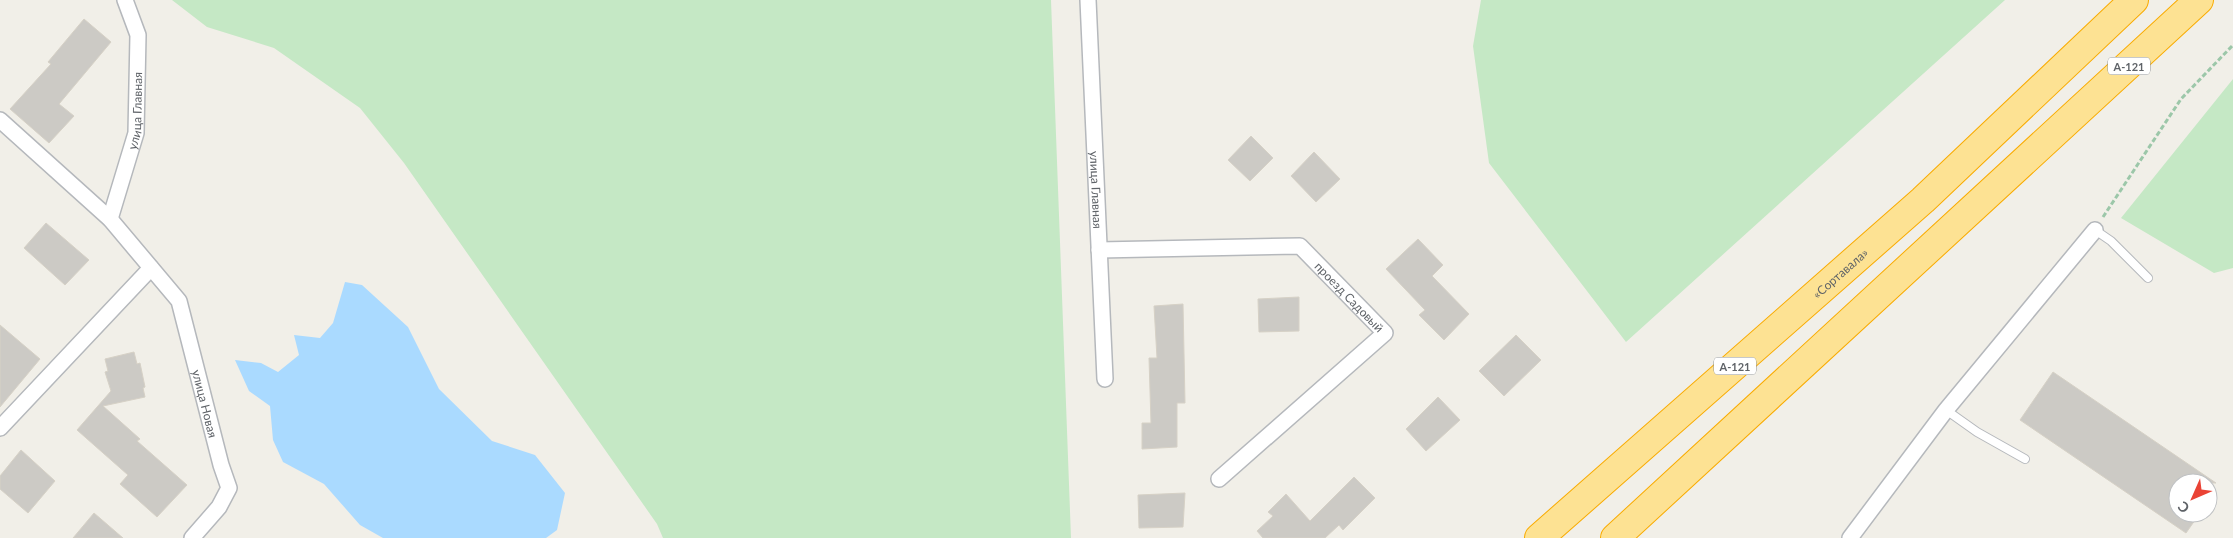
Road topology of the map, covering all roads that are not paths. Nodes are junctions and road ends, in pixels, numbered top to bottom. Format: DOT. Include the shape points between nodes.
graph roads {
  1 [pos="125,0"];
  2 [pos="1088,0"];
  3 [pos="2134,0"];
  4 [pos="2199,0"];
  5 [pos="0,120"];
  6 [pos="110,219"];
  7 [pos="2094,230"];
  8 [pos="1099,250"];
  9 [pos="152,268"];
  10 [pos="2148,278"];
  11 [pos="1105,379"];
  12 [pos="1946,410"];
  13 [pos="0,428"];
  14 [pos="2025,460"];
  15 [pos="1219,479"];
  16 [pos="192,538"];
  17 [pos="1539,538"];
  18 [pos="1615,538"];
  19 [pos="1850,538"];
  1 -- 6 [label="street, улица Главная" via="138,35 136,133"];
  2 -- 8 [label="street, улица Главная"];
  3 -- 17 [label="highway, «Сортавала» / А-121" via="1923,200"];
  4 -- 18 [label="highway, А-121"];
  5 -- 6 [label="street, улица Новая"];
  6 -- 9 [label="street, улица Новая"];
  7 -- 10 [label="lane" via="2111,241"];
  7 -- 12 [label="street"];
  8 -- 11 [label="street, улица Главная"];
  8 -- 15 [label="street, проезд Садовый" via="1300,246 1385,333"];
  9 -- 13 [label="street"];
  9 -- 16 [label="street, улица Новая" via="179,301 228,488 219,507"];
  12 -- 14 [label="lane"];
  12 -- 19 [label="street"];
}
